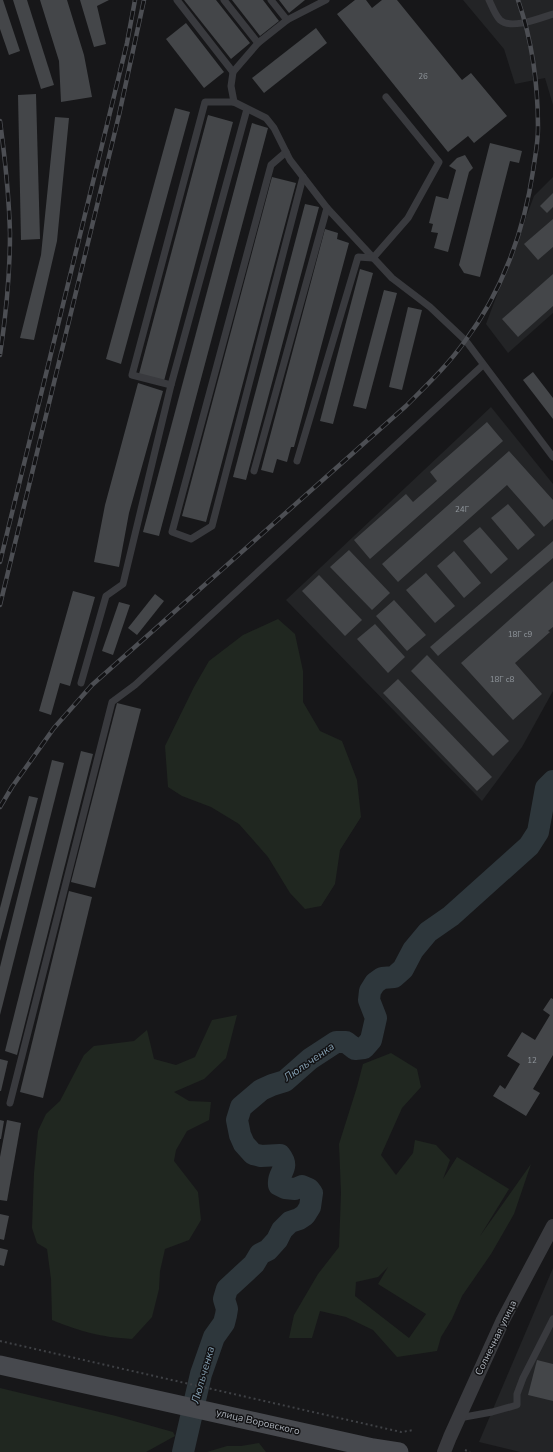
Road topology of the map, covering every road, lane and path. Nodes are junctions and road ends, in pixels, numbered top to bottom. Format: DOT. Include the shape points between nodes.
graph roads {
  1 [pos="177,0"];
  2 [pos="224,0"];
  3 [pos="271,0"];
  4 [pos="489,0"];
  5 [pos="321,1"];
  6 [pos="553,14"];
  7 [pos="287,20"];
  8 [pos="258,43"];
  9 [pos="233,72"];
  10 [pos="386,97"];
  11 [pos="234,102"];
  12 [pos="247,109"];
  13 [pos="286,152"];
  14 [pos="303,177"];
  15 [pos="327,208"];
  16 [pos="374,258"];
  17 [pos="483,365"];
  18 [pos="171,384"];
  19 [pos="553,456"];
  20 [pos="296,461"];
  21 [pos="254,470"];
  22 [pos="81,683"];
  23 [pos="10,1102"];
  24 [pos="553,1226"];
  25 [pos="553,1319"];
  26 [pos="0,1341"];
  27 [pos="0,1365"];
  28 [pos="458,1418"];
  29 [pos="414,1430"];
  30 [pos="465,1450"];
  31 [pos="399,1452"];
  32 [pos="444,1452"];
  33 [pos="470,1452"];
  1 -- 9 [label="lane"];
  2 -- 8 [label="lane"];
  3 -- 7 [label="lane"];
  4 -- 6 [label="lane" via="501,20 511,24"];
  5 -- 7 [label="lane"];
  7 -- 8 [label="lane"];
  8 -- 9 [label="lane"];
  9 -- 11 [label="lane" via="231,86"];
  10 -- 16 [label="lane" via="439,162 408,218"];
  11 -- 12 [label="lane"];
  11 -- 18 [label="lane" via="205,102 132,375"];
  12 -- 13 [label="lane" via="266,118"];
  12 -- 18 [label="lane"];
  13 -- 14 [label="lane"];
  13 -- 14 [label="lane" via="271,165 172,532 191,539 212,526"];
  14 -- 15 [label="lane"];
  15 -- 16 [label="lane"];
  15 -- 21 [label="lane"];
  16 -- 17 [label="lane" via="392,278 430,307 466,341"];
  16 -- 20 [label="lane" via="358,257"];
  17 -- 19 [label="lane"];
  17 -- 23 [label="lane" via="135,685 112,702"];
  18 -- 22 [label="lane" via="124,584 106,596"];
  24 -- 28 [label="street, Солнечная улица" via="503,1320"];
  25 -- 28 [label="lane" via="523,1378 517,1394 517,1405"];
  26 -- 29 [label="path" via="401,1432"];
  27 -- 31 [label="main road, улица Воровского"];
  28 -- 32 [label="street, Солнечная улица"];
  30 -- 33 [label="path"];
}
